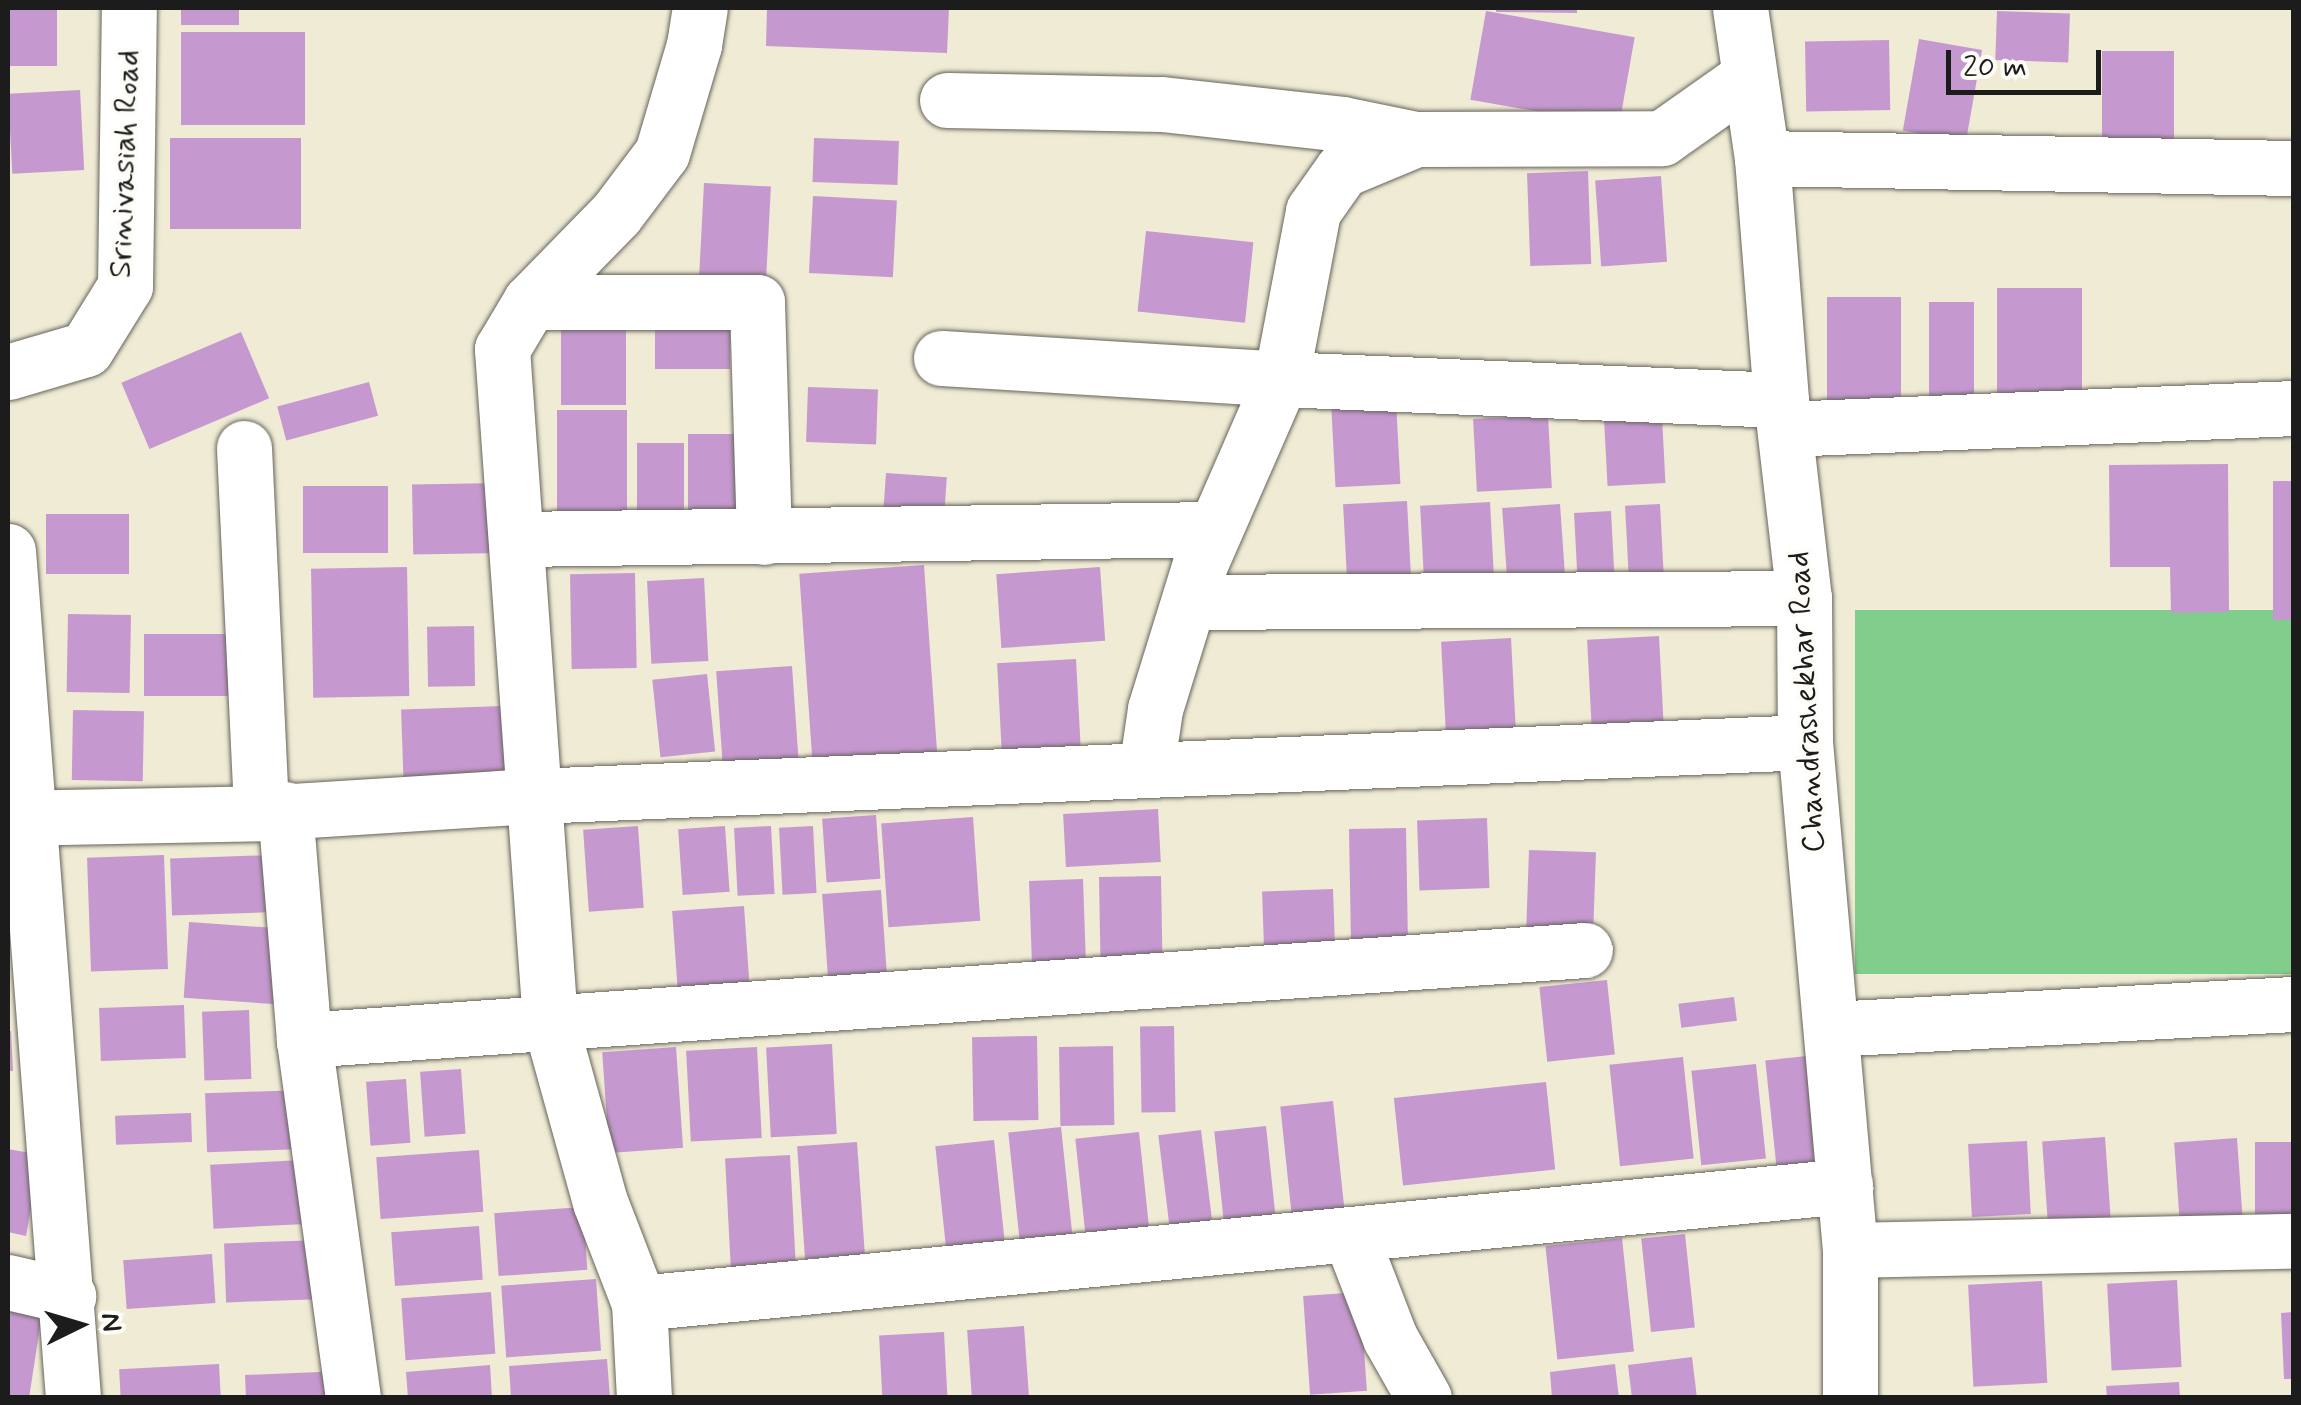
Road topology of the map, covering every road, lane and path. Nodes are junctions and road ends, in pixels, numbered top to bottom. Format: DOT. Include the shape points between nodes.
graph roads {
  1 [pos="130,8"];
  2 [pos="700,8"];
  3 [pos="1740,8"];
  4 [pos="1747,78"];
  5 [pos="948,100"];
  6 [pos="1416,139"];
  7 [pos="1762,158"];
  8 [pos="2294,168"];
  9 [pos="530,302"];
  10 [pos="940,358"];
  11 [pos="8,372"];
  12 [pos="1281,379"];
  13 [pos="2294,408"];
  14 [pos="1783,415"];
  15 [pos="244,448"];
  16 [pos="1215,529"];
  17 [pos="764,538"];
  18 [pos="517,539"];
  19 [pos="8,551"];
  20 [pos="1804,598"];
  21 [pos="1189,602"];
  22 [pos="1805,742"];
  23 [pos="1146,770"];
  24 [pos="535,796"];
  25 [pos="273,811"];
  26 [pos="18,818"];
  27 [pos="1585,950"];
  28 [pos="2294,1004"];
  29 [pos="550,1022"];
  30 [pos="1831,1029"];
  31 [pos="304,1040"];
  32 [pos="1845,1186"];
  33 [pos="1350,1237"];
  34 [pos="2294,1241"];
  35 [pos="1850,1250"];
  36 [pos="8,1282"];
  37 [pos="68,1296"];
  38 [pos="640,1303"];
  39 [pos="73,1398"];
  40 [pos="353,1398"];
  41 [pos="644,1398"];
  42 [pos="1424,1398"];
  43 [pos="1850,1398"];
  1 -- 11 [label="street, Srinivasiah Road" via="125,286 86,349"];
  2 -- 9 [label="street" via="662,153 616,214"];
  3 -- 4 [label="street, Chandrashekhar Road"];
  4 -- 6 [label="street" via="1662,138"];
  4 -- 7 [label="street, Chandrashekhar Road"];
  5 -- 6 [label="street" via="1162,104"];
  6 -- 12 [label="street" via="1342,170 1312,211"];
  7 -- 8 [label="street"];
  7 -- 14 [label="street, Chandrashekhar Road"];
  9 -- 17 [label="street" via="757,302"];
  9 -- 18 [label="street" via="502,349"];
  10 -- 12 [label="street"];
  12 -- 14 [label="street"];
  12 -- 16 [label="street"];
  13 -- 14 [label="street"];
  14 -- 20 [label="street, Chandrashekhar Road"];
  15 -- 25 [label="street"];
  16 -- 17 [label="street"];
  16 -- 21 [label="street"];
  17 -- 18 [label="street"];
  18 -- 24 [label="street"];
  19 -- 26 [label="street"];
  20 -- 21 [label="street"];
  20 -- 22 [label="street, Chandrashekhar Road"];
  21 -- 23 [label="street" via="1155,709"];
  22 -- 23 [label="street"];
  22 -- 30 [label="street, Chandrashekhar Road"];
  23 -- 24 [label="street"];
  24 -- 25 [label="street"];
  24 -- 29 [label="street"];
  25 -- 26 [label="street"];
  25 -- 31 [label="street"];
  26 -- 37 [label="street"];
  27 -- 29 [label="street"];
  28 -- 30 [label="street"];
  29 -- 31 [label="street"];
  29 -- 38 [label="street" via="600,1202"];
  30 -- 32 [label="street, Chandrashekhar Road"];
  31 -- 40 [label="street"];
  32 -- 33 [label="street"];
  32 -- 35 [label="street, Chandrashekhar Road"];
  33 -- 38 [label="street"];
  33 -- 42 [label="street" via="1390,1338"];
  34 -- 35 [label="street"];
  35 -- 43 [label="street, Chandrashekhar Road"];
  36 -- 37 [label="street"];
  37 -- 39 [label="street"];
  38 -- 41 [label="street"];
}
